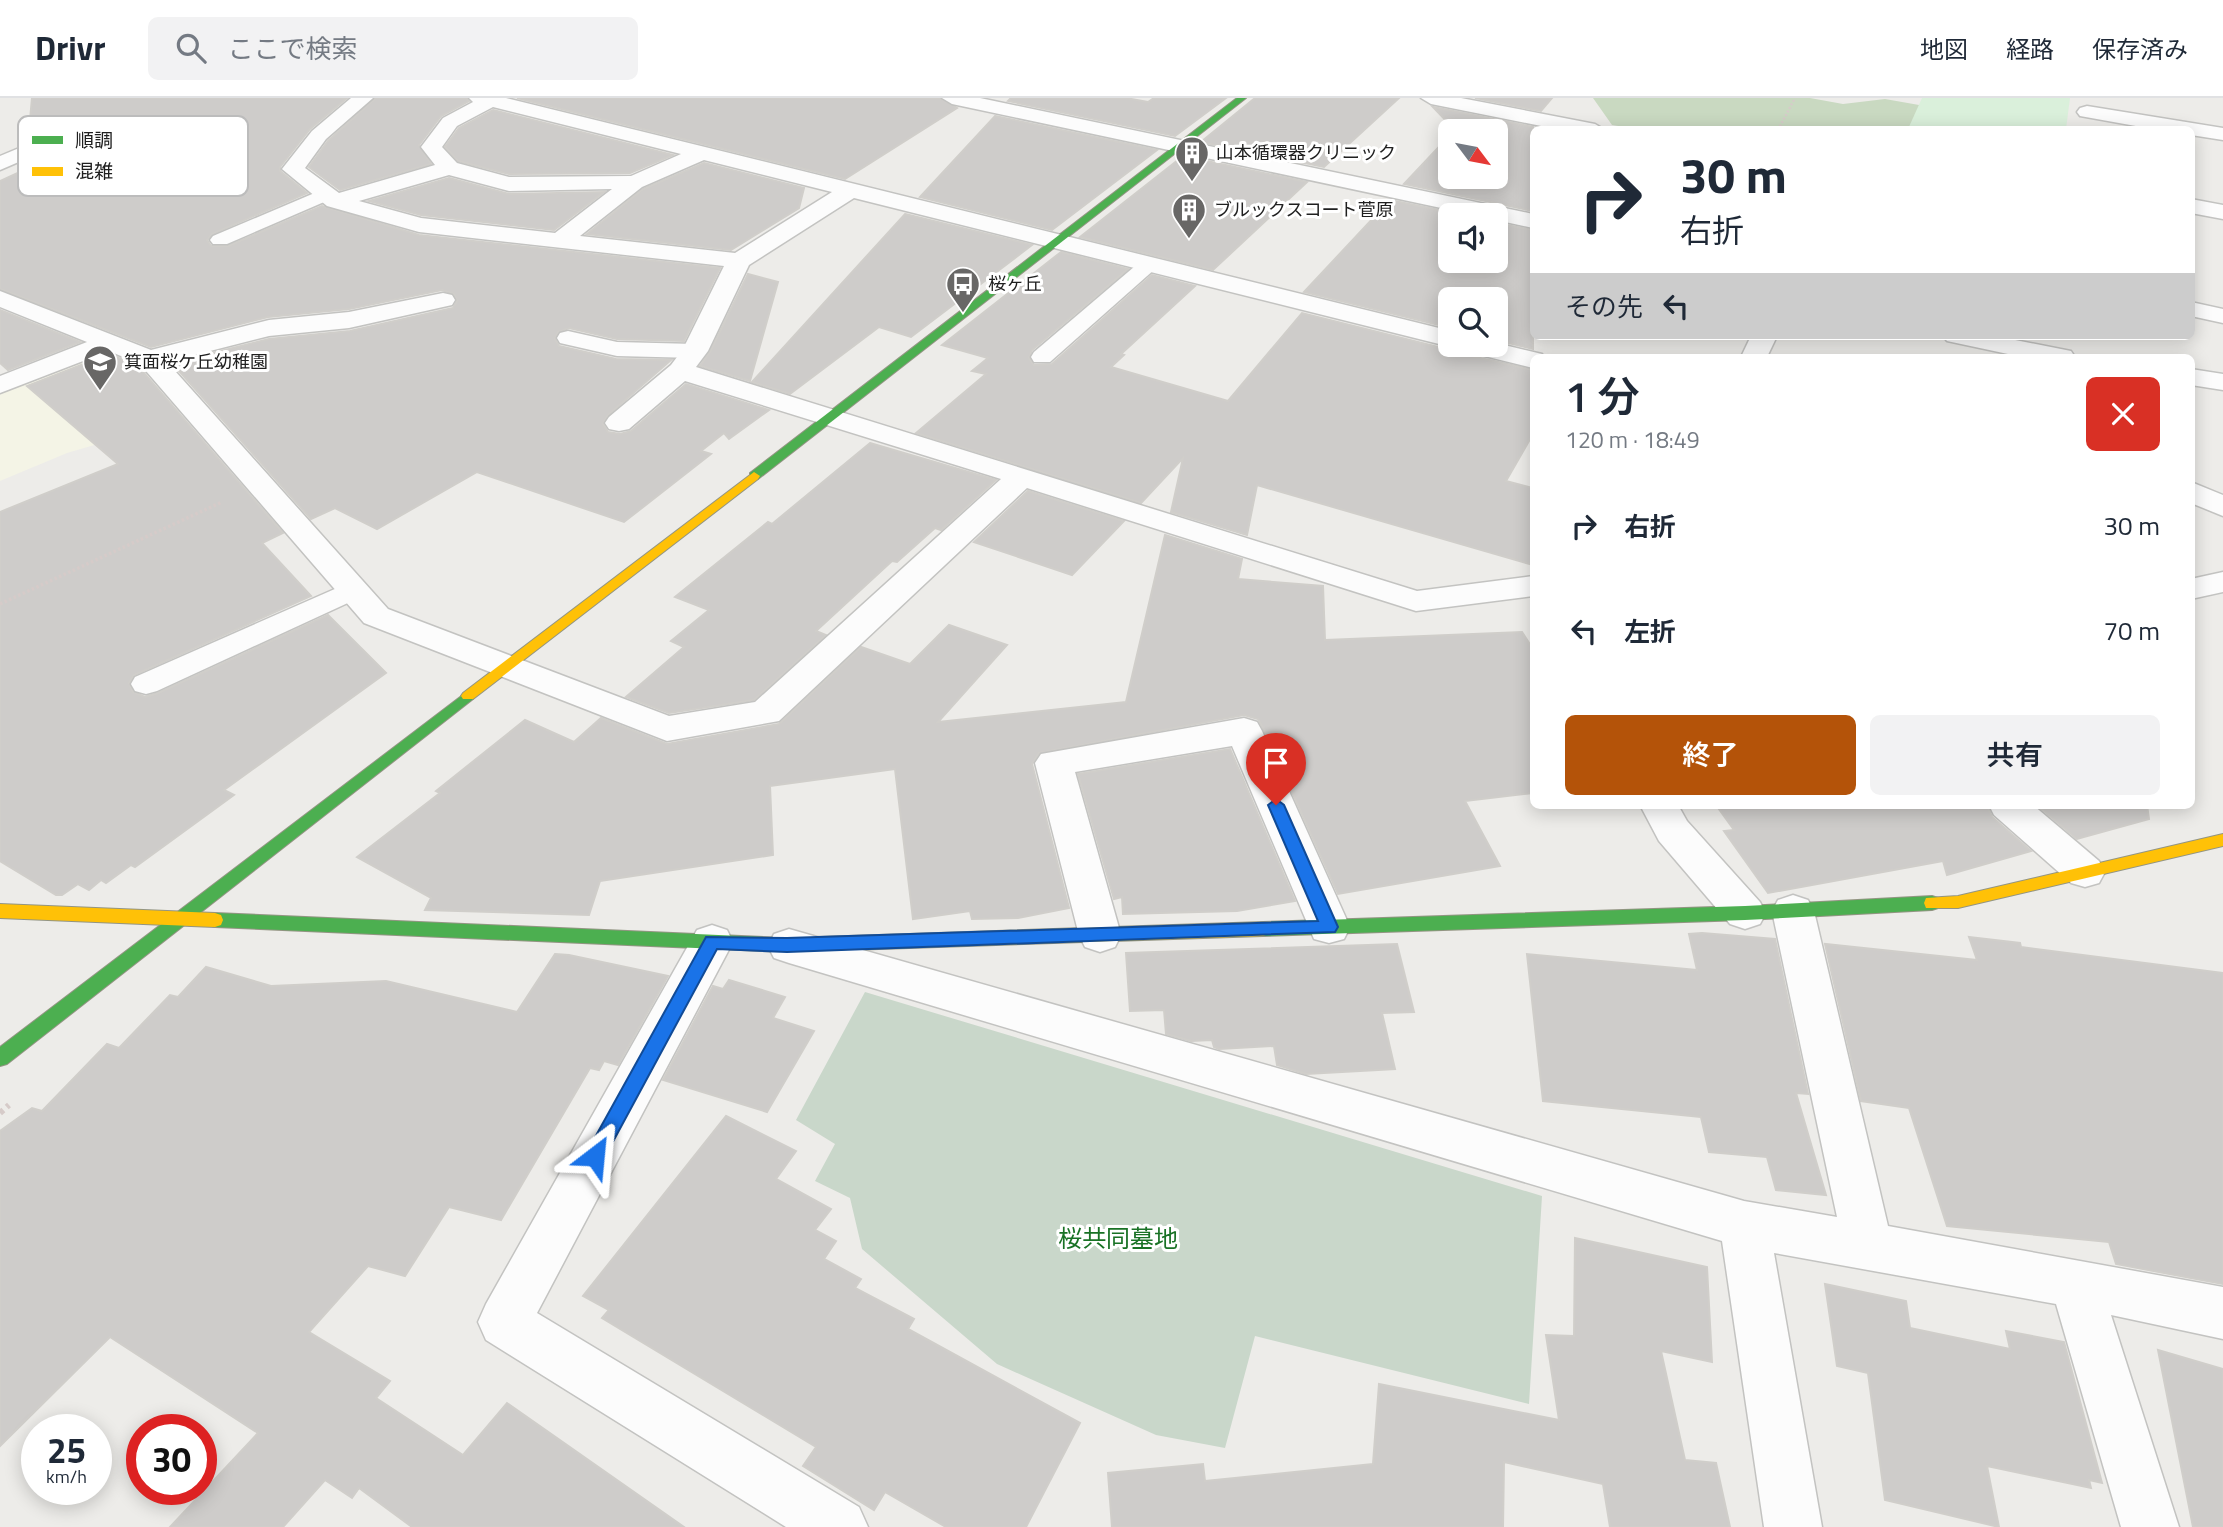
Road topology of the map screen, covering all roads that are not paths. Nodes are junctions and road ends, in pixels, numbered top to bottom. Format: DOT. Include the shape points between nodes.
graph roads {
  1 [pos="363,98"];
  2 [pos="952,98"];
  3 [pos="1242,98"];
  4 [pos="1431,98"];
  5 [pos="488,99"];
  6 [pos="1580,108"];
  7 [pos="2087,113"];
  8 [pos="1578,126"];
  9 [pos="1592,126"];
  10 [pos="2171,126"];
  11 [pos="2195,130"];
  12 [pos="2223,134"];
  13 [pos="1180,146"];
  14 [pos="703,153"];
  15 [pos="18,156"];
  16 [pos="0,164"];
  17 [pos="449,168"];
  18 [pos="634,182"];
  19 [pos="851,190"];
  20 [pos="329,198"];
  21 [pos="2195,207"];
  22 [pos="2223,212"];
  23 [pos="1530,220"];
  24 [pos="220,240"];
  25 [pos="560,241"];
  26 [pos="1056,242"];
  27 [pos="739,261"];
  28 [pos="1148,265"];
  29 [pos="0,298"];
  30 [pos="443,300"];
  31 [pos="2195,310"];
  32 [pos="2223,316"];
  33 [pos="1438,336"];
  34 [pos="568,338"];
  35 [pos="1976,340"];
  36 [pos="110,342"];
  37 [pos="1508,353"];
  38 [pos="2048,354"];
  39 [pos="1042,357"];
  40 [pos="149,358"];
  41 [pos="1530,358"];
  42 [pos="688,361"];
  43 [pos="2195,378"];
  44 [pos="2223,382"];
  45 [pos="0,385"];
  46 [pos="831,416"];
  47 [pos="619,423"];
  48 [pos="1022,476"];
  49 [pos="2223,582"];
  50 [pos="2195,588"];
  51 [pos="353,590"];
  52 [pos="1530,591"];
  53 [pos="507,667"];
  54 [pos="146,684"];
  55 [pos="1661,809"];
  56 [pos="2013,809"];
  57 [pos="2223,840"];
  58 [pos="2085,872"];
  59 [pos="0,911"];
  60 [pos="1793,911"];
  61 [pos="1745,913"];
  62 [pos="179,921"];
  63 [pos="1329,927"];
  64 [pos="1100,935"];
  65 [pos="712,942"];
  66 [pos="787,945"];
  67 [pos="0,1058"];
  68 [pos="1744,1224"];
  69 [pos="1868,1247"];
  70 [pos="2075,1283"];
  71 [pos="2223,1313"];
  72 [pos="805,1518"];
  73 [pos="1793,1527"];
  74 [pos="2150,1527"];
  1 -- 20 [label="street" via="319,135 293,169"];
  2 -- 13 [label="street"];
  3 -- 13 [label="street"];
  4 -- 8 [label="street"];
  5 -- 14 [label="street"];
  5 -- 17 [label="street" via="450,122 431,147"];
  6 -- 9 [label="street"];
  7 -- 10 [label="street"];
  11 -- 12 [label="street"];
  13 -- 23 [label="street"];
  13 -- 26 [label="street"];
  14 -- 18 [label="street"];
  14 -- 19 [label="street"];
  15 -- 16 [label="street"];
  17 -- 18 [label="street" via="509,184"];
  17 -- 20 [label="street"];
  18 -- 25 [label="street"];
  19 -- 26 [label="street"];
  19 -- 27 [label="street"];
  20 -- 24 [label="lane"];
  20 -- 25 [label="street" via="419,225"];
  21 -- 22 [label="street"];
  25 -- 27 [label="street"];
  26 -- 28 [label="street"];
  26 -- 46 [label="street"];
  27 -- 42 [label="street"];
  28 -- 33 [label="street"];
  28 -- 39 [label="lane"];
  29 -- 36 [label="street"];
  30 -- 40 [label="street" via="349,320 270,328"];
  31 -- 32 [label="lane"];
  34 -- 42 [label="lane"];
  35 -- 38 [label="street"];
  36 -- 40 [label="street"];
  36 -- 45 [label="street"];
  37 -- 41 [label="street"];
  40 -- 51 [label="street"];
  42 -- 46 [label="street"];
  42 -- 47 [label="street"];
  43 -- 44 [label="street"];
  46 -- 48 [label="street"];
  46 -- 53 [label="street"];
  48 -- 52 [label="street" via="1416,601"];
  48 -- 53 [label="street" via="766,712 667,729"];
  49 -- 50 [label="street"];
  51 -- 53 [label="street" via="376,616"];
  51 -- 54 [label="lane"];
  53 -- 62 [label="street"];
  55 -- 61 [label="street" via="1673,831"];
  56 -- 58 [label="street"];
  57 -- 58 [label="street"];
  58 -- 60 [label="street" via="1958,902"];
  59 -- 62 [label="street"];
  60 -- 61 [label="street"];
  60 -- 69 [label="street"];
  61 -- 63 [label="street"];
  62 -- 65 [label="street"];
  62 -- 67 [label="street"];
  63 -- 64 [label="street"];
  63 -- 64 [label="street" via="1244,732 1054,763"];
  64 -- 66 [label="street"];
  65 -- 66 [label="street"];
  65 -- 72 [label="street" via="504,1322"];
  66 -- 68 [label="street"];
  68 -- 69 [label="street"];
  68 -- 73 [label="street"];
  69 -- 70 [label="street"];
  70 -- 71 [label="street"];
  70 -- 74 [label="street"];
}
